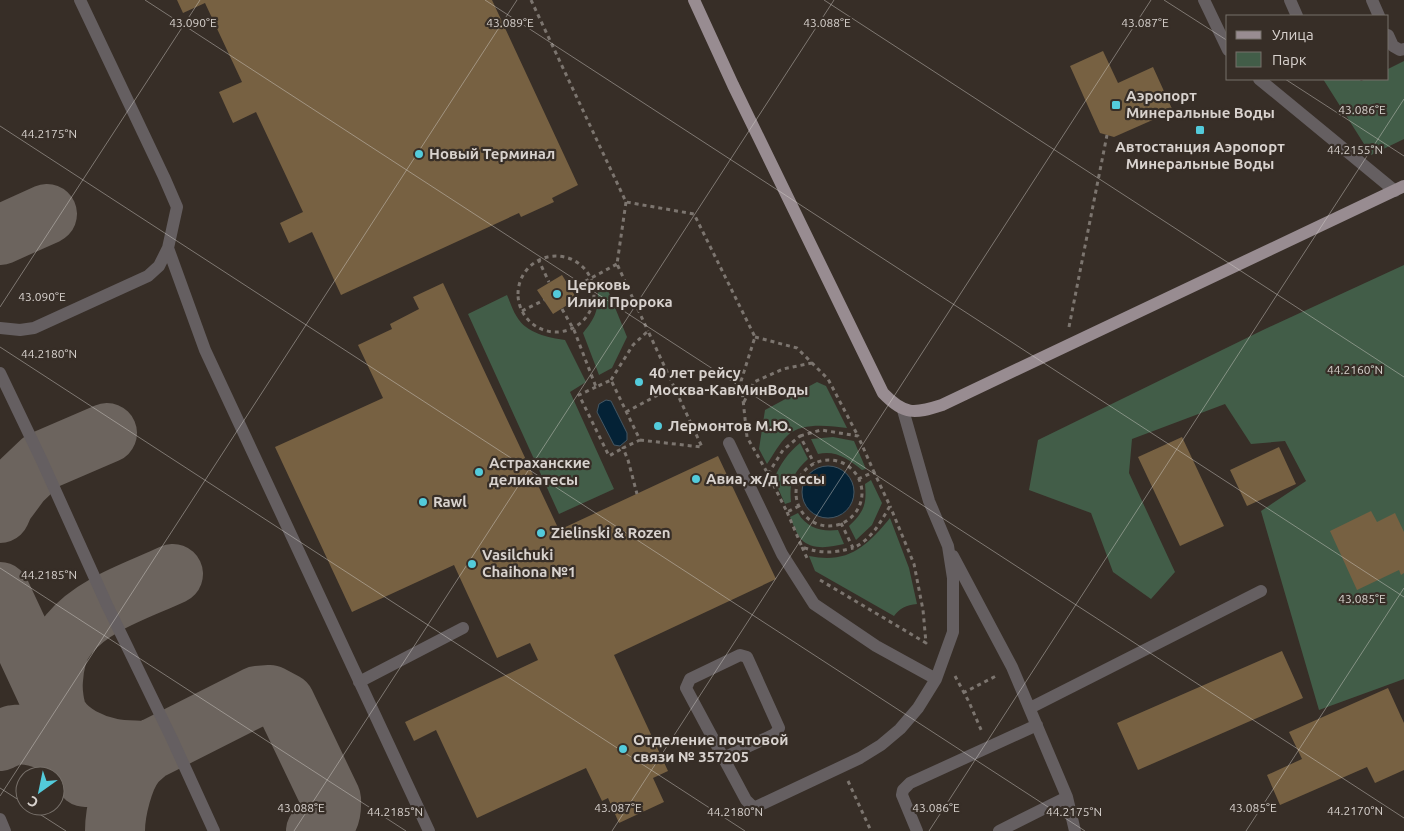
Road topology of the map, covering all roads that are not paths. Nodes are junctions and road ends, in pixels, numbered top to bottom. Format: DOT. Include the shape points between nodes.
graph roads {
  1 [pos="80,0"];
  2 [pos="694,0"];
  3 [pos="1204,0"];
  4 [pos="1290,0"];
  5 [pos="1372,0"];
  6 [pos="1297,15"];
  7 [pos="1379,15"];
  8 [pos="1389,37"];
  9 [pos="1226,46"];
  10 [pos="1404,49"];
  11 [pos="1260,80"];
  12 [pos="1399,188"];
  13 [pos="168,248"];
  14 [pos="0,328"];
  15 [pos="0,374"];
  16 [pos="903,410"];
  17 [pos="729,443"];
  18 [pos="948,546"];
  19 [pos="1261,591"];
  20 [pos="463,628"];
  21 [pos="936,679"];
  22 [pos="359,682"];
  23 [pos="1030,708"];
  24 [pos="1037,725"];
  25 [pos="722,758"];
  26 [pos="1067,797"];
  27 [pos="0,820"];
  28 [pos="5,831"];
  29 [pos="214,831"];
  30 [pos="429,831"];
  31 [pos="917,831"];
  32 [pos="999,831"];
  33 [pos="1075,831"];
  1 -- 13 [label="lane" via="177,207"];
  2 -- 16 [label="main road" via="883,393"];
  3 -- 9 [label="lane"];
  4 -- 6 [label="lane"];
  5 -- 7 [label="lane"];
  8 -- 10 [label="lane" via="1393,46"];
  11 -- 12 [label="lane"];
  12 -- 16 [label="main road" via="942,405 917,411"];
  13 -- 14 [label="lane" via="159,266 148,276 34,328"];
  13 -- 22 [label="lane" via="205,350"];
  15 -- 29 [label="lane"];
  16 -- 18 [label="lane" via="929,501"];
  17 -- 21 [label="lane" via="782,554 814,604 876,646"];
  18 -- 21 [label="lane" via="953,578 953,632"];
  18 -- 23 [label="lane"];
  19 -- 23 [label="lane"];
  20 -- 22 [label="lane"];
  21 -- 25 [label="lane" via="918,708 881,745 756,807 746,800"];
  22 -- 30 [label="lane"];
  23 -- 24 [label="lane"];
  24 -- 26 [label="lane"];
  24 -- 31 [label="lane" via="907,785 902,795"];
  25 -- 25 [label="lane" via="686,685 690,679 742,655 749,660 779,726 776,734"];
  26 -- 32 [label="lane"];
  26 -- 33 [label="lane"];
  27 -- 28 [label="lane"];
}
